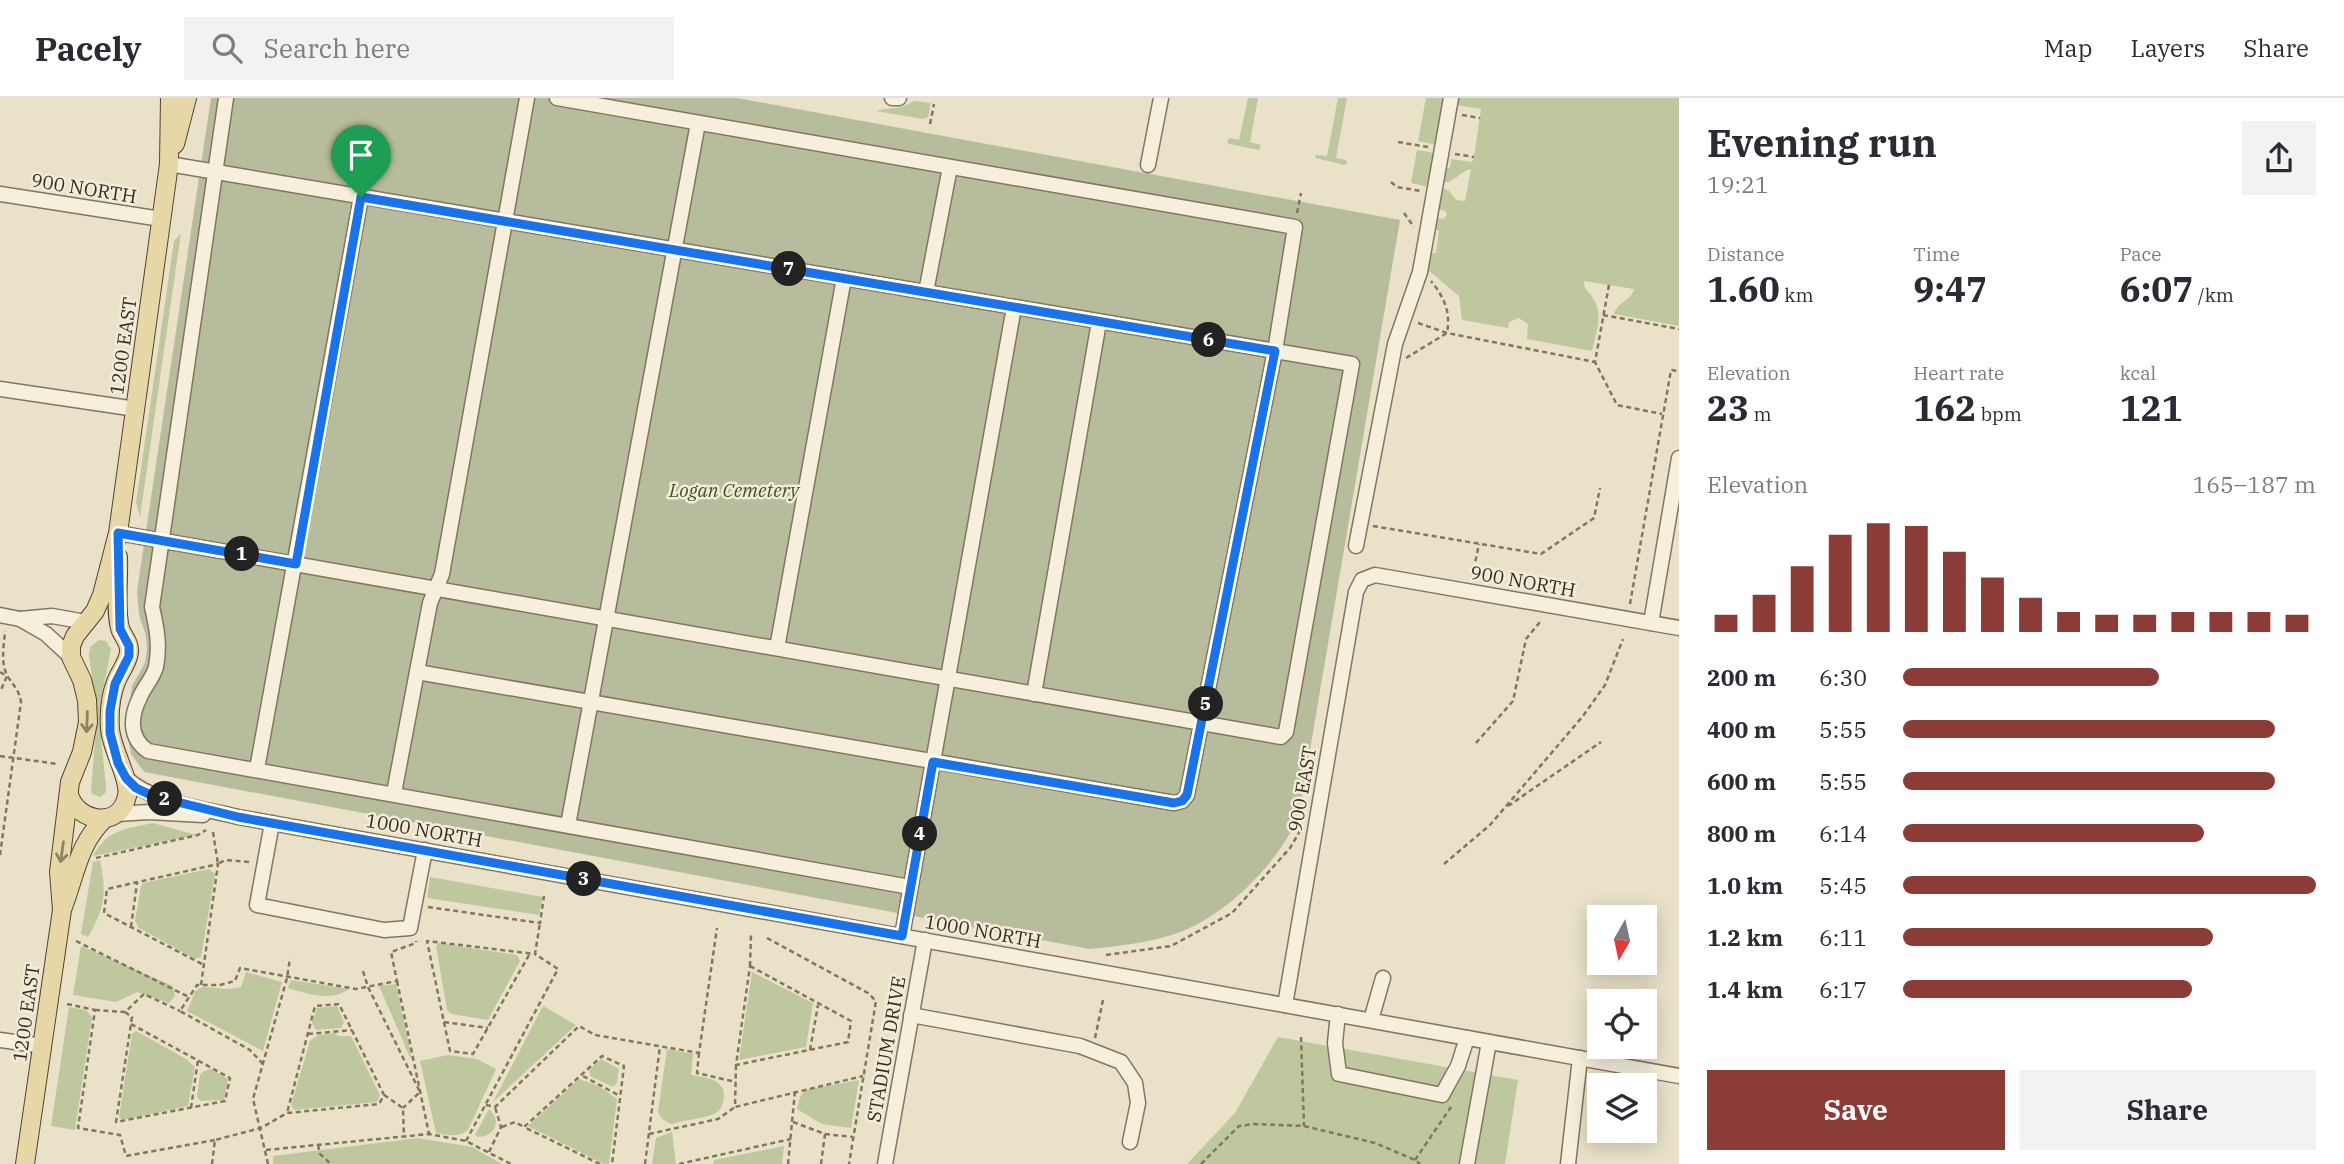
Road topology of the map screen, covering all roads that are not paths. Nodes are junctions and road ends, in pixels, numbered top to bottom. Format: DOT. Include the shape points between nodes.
graph roads {
  1 [pos="170,98"];
  2 [pos="187,98"];
  3 [pos="226,98"];
  4 [pos="527,98"];
  5 [pos="557,98"];
  6 [pos="892,98"];
  7 [pos="899,98"];
  8 [pos="1161,98"];
  9 [pos="1450,105"];
  10 [pos="698,123"];
  11 [pos="169,164"];
  12 [pos="1148,165"];
  13 [pos="950,167"];
  14 [pos="215,172"];
  15 [pos="0,194"];
  16 [pos="361,197"];
  17 [pos="161,219"];
  18 [pos="505,221"];
  19 [pos="674,250"];
  20 [pos="844,278"];
  21 [pos="926,292"];
  22 [pos="1014,307"];
  23 [pos="1099,322"];
  24 [pos="1275,351"];
  25 [pos="0,389"];
  26 [pos="136,409"];
  27 [pos="1679,458"];
  28 [pos="118,533"];
  29 [pos="161,540"];
  30 [pos="1356,546"];
  31 [pos="296,564"];
  32 [pos="1362,580"];
  33 [pos="435,589"];
  34 [pos="20,619"];
  35 [pos="606,619"];
  36 [pos="86,622"];
  37 [pos="3,623"];
  38 [pos="1651,623"];
  39 [pos="1679,628"];
  40 [pos="120,629"];
  41 [pos="777,648"];
  42 [pos="71,657"];
  43 [pos="417,672"];
  44 [pos="948,679"];
  45 [pos="1034,694"];
  46 [pos="591,700"];
  47 [pos="1202,724"];
  48 [pos="933,762"];
  49 [pos="257,769"];
  50 [pos="126,778"];
  51 [pos="394,793"];
  52 [pos="69,795"];
  53 [pos="110,816"];
  54 [pos="238,817"];
  55 [pos="272,823"];
  56 [pos="568,825"];
  57 [pos="425,850"];
  58 [pos="911,887"];
  59 [pos="62,910"];
  60 [pos="902,936"];
  61 [pos="925,940"];
  62 [pos="1383,978"];
  63 [pos="1285,1005"];
  64 [pos="1338,1014"];
  65 [pos="911,1016"];
  66 [pos="1371,1020"];
  67 [pos="1467,1038"];
  68 [pos="0,1040"];
  69 [pos="1489,1042"];
  70 [pos="43,1046"];
  71 [pos="1580,1058"];
  72 [pos="1679,1076"];
  73 [pos="1130,1142"];
  74 [pos="25,1164"];
  75 [pos="885,1164"];
  76 [pos="1467,1164"];
  77 [pos="1568,1164"];
  1 -- 11 [label="main road, 1200 EAST"];
  2 -- 11 [label="main road, 1200 EAST"];
  3 -- 14 [label="street"];
  4 -- 18 [label="street"];
  5 -- 10 [label="street"];
  6 -- 7 [label="street"];
  8 -- 12 [label="street"];
  9 -- 30 [label="street" via="1420,272 1395,344"];
  10 -- 13 [label="street"];
  10 -- 19 [label="street"];
  11 -- 14 [label="street"];
  11 -- 17 [label="main road, 1200 EAST"];
  13 -- 21 [label="street"];
  13 -- 24 [label="street" via="1295,227"];
  14 -- 16 [label="street"];
  14 -- 29 [label="street"];
  15 -- 17 [label="street, 900 NORTH"];
  16 -- 18 [label="street"];
  16 -- 31 [label="street"];
  17 -- 26 [label="main road, 1200 EAST"];
  18 -- 19 [label="street"];
  18 -- 33 [label="street" via="442,574"];
  19 -- 20 [label="street"];
  19 -- 35 [label="street"];
  20 -- 21 [label="street"];
  20 -- 41 [label="street"];
  21 -- 22 [label="street"];
  22 -- 23 [label="street"];
  22 -- 44 [label="street"];
  23 -- 24 [label="street"];
  23 -- 45 [label="street"];
  24 -- 47 [label="street"];
  24 -- 47 [label="street" via="1352,364 1286,732 1281,737"];
  25 -- 26 [label="street"];
  26 -- 28 [label="main road, 1200 EAST"];
  27 -- 38 [label="street"];
  28 -- 29 [label="street"];
  28 -- 36 [label="main road, 1200 EAST" via="102,595"];
  28 -- 40 [label="main road, 1200 EAST"];
  29 -- 31 [label="street"];
  29 -- 49 [label="street" via="152,607 160,643 155,672 138,699 132,728 137,743 148,751"];
  31 -- 33 [label="street"];
  31 -- 49 [label="street"];
  32 -- 38 [label="street, 900 NORTH" via="1375,575"];
  32 -- 63 [label="street, 900 EAST" via="1356,592"];
  33 -- 35 [label="street"];
  33 -- 43 [label="street"];
  34 -- 36 [label="street" via="52,616"];
  34 -- 37 [label="street"];
  34 -- 42 [label="street" via="46,634"];
  35 -- 41 [label="street"];
  35 -- 46 [label="street"];
  36 -- 40 [label="main road"];
  36 -- 42 [label="main road, 1200 EAST" via="75,636"];
  38 -- 39 [label="street, 900 NORTH"];
  40 -- 50 [label="main road, 1200 EAST" via="129,656 112,696 110,733"];
  41 -- 44 [label="street"];
  42 -- 52 [label="main road, 1200 EAST, one-way" via="85,691 88,722"];
  43 -- 46 [label="street"];
  43 -- 51 [label="street"];
  44 -- 45 [label="street"];
  44 -- 48 [label="street"];
  45 -- 47 [label="street"];
  46 -- 48 [label="street"];
  46 -- 56 [label="street"];
  47 -- 48 [label="street" via="1187,795 1174,803"];
  48 -- 58 [label="street"];
  49 -- 51 [label="street"];
  50 -- 53 [label="main road, 1200 EAST" via="127,797"];
  50 -- 54 [label="street, 1000 NORTH" via="153,796"];
  51 -- 56 [label="street"];
  52 -- 53 [label="main road" via="76,809 92,819"];
  52 -- 59 [label="main road, 1200 EAST, one-way" via="59,872"];
  53 -- 54 [label="street, 1000 NORTH" via="149,812"];
  53 -- 59 [label="main road, 1200 EAST" via="83,845"];
  54 -- 55 [label="street, 1000 NORTH"];
  55 -- 57 [label="street, 1000 NORTH"];
  55 -- 57 [label="street" via="257,905 371,928 410,928"];
  56 -- 58 [label="street"];
  57 -- 60 [label="street, 1000 NORTH"];
  58 -- 60 [label="street"];
  59 -- 70 [label="main road, 1200 EAST"];
  60 -- 61 [label="street, 1000 NORTH"];
  61 -- 63 [label="street, 1000 NORTH"];
  61 -- 65 [label="street, STADIUM DRIVE"];
  62 -- 66 [label="street"];
  63 -- 64 [label="street, 1000 NORTH"];
  64 -- 66 [label="street, 1000 NORTH"];
  64 -- 67 [label="street" via="1339,1074 1442,1095"];
  65 -- 73 [label="street" via="1093,1049 1121,1062 1135,1083 1138,1103"];
  65 -- 75 [label="street, STADIUM DRIVE"];
  66 -- 67 [label="street, 1000 NORTH"];
  67 -- 69 [label="street, 1000 NORTH"];
  68 -- 70 [label="street"];
  69 -- 71 [label="street, 1000 NORTH"];
  69 -- 76 [label="street"];
  70 -- 74 [label="main road, 1200 EAST"];
  71 -- 72 [label="street, 1000 NORTH"];
  71 -- 77 [label="street"];
}
